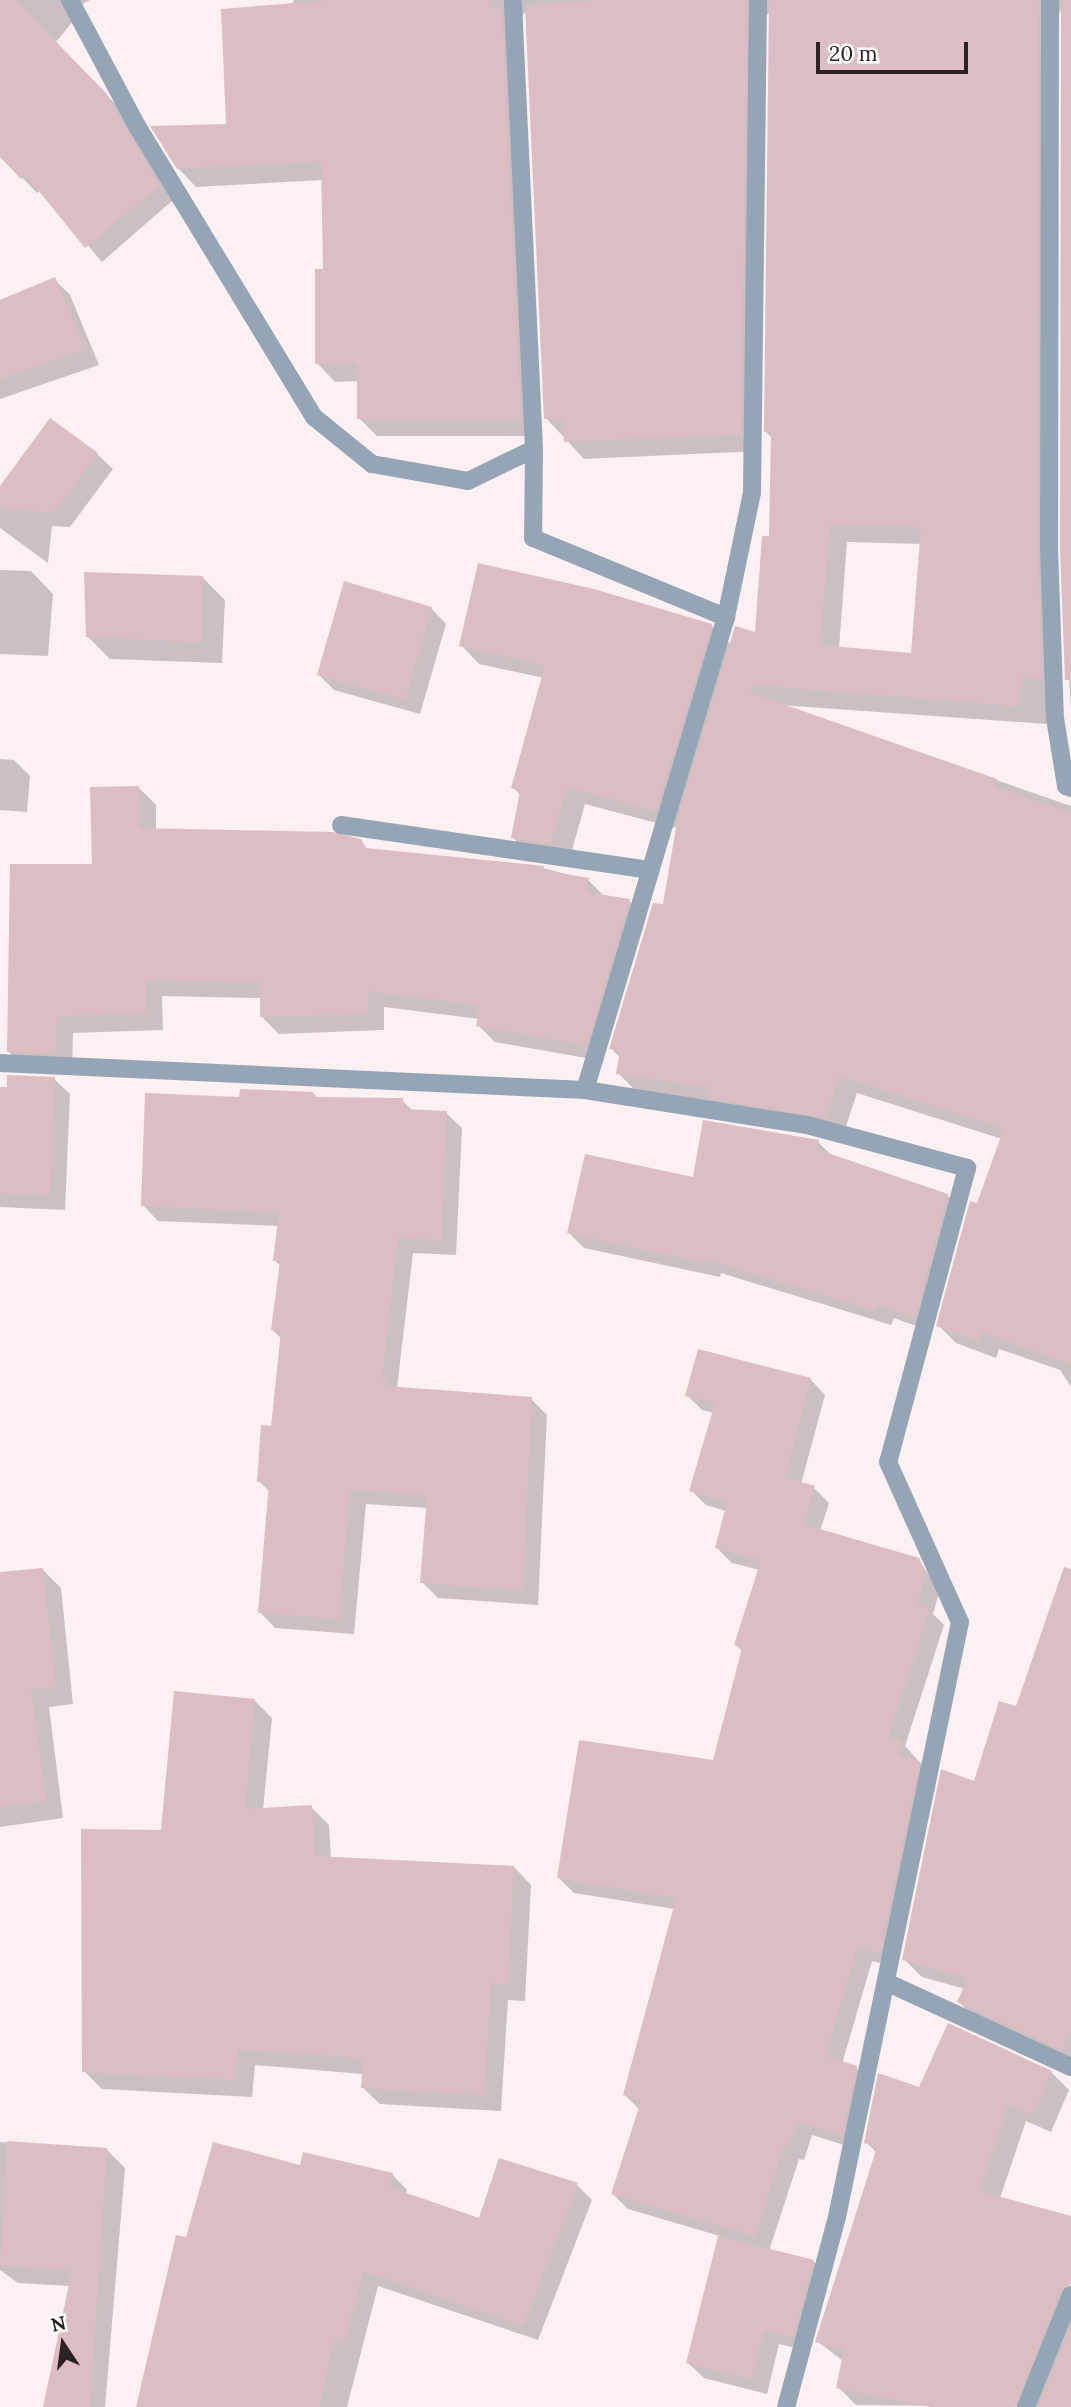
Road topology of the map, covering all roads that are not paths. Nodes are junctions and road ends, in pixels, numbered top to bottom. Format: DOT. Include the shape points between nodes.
graph roads {
  1 [pos="70,0"];
  2 [pos="513,0"];
  3 [pos="758,0"];
  4 [pos="1050,0"];
  5 [pos="534,449"];
  6 [pos="726,617"];
  7 [pos="1071,788"];
  8 [pos="341,825"];
  9 [pos="651,870"];
  10 [pos="0,1063"];
  11 [pos="585,1090"];
  12 [pos="886,1982"];
  13 [pos="1071,2067"];
  14 [pos="1071,2295"];
  15 [pos="786,2407"];
  16 [pos="1026,2407"];
  1 -- 5 [label="street" via="137,126 314,417 372,464 468,481"];
  2 -- 5 [label="street"];
  3 -- 6 [label="street" via="752,493"];
  4 -- 7 [label="street" via="1049,548 1055,718 1066,786"];
  5 -- 6 [label="street" via="533,538"];
  6 -- 9 [label="street"];
  8 -- 9 [label="street"];
  9 -- 11 [label="street"];
  10 -- 11 [label="street"];
  11 -- 12 [label="street" via="807,1125 967,1168 888,1462 960,1622"];
  12 -- 13 [label="street"];
  12 -- 15 [label="street" via="837,2217"];
  14 -- 16 [label="street"];
}
